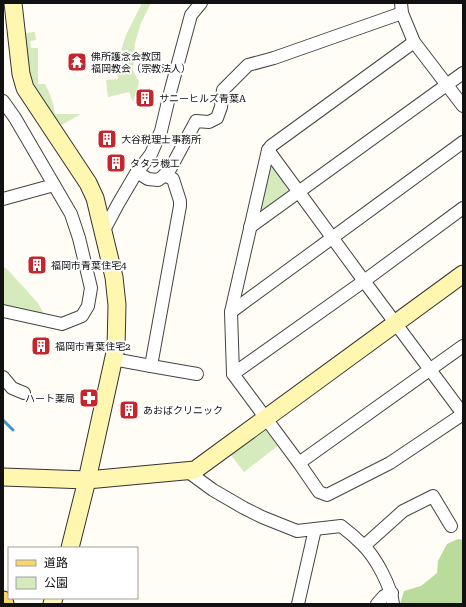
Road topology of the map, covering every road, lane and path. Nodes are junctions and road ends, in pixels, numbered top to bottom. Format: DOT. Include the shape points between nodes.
graph roads {
  1 [pos="13,3"];
  2 [pos="200,3"];
  3 [pos="401,8"];
  4 [pos="414,42"];
  5 [pos="463,73"];
  6 [pos="447,84"];
  7 [pos="3,101"];
  8 [pos="463,106"];
  9 [pos="463,142"];
  10 [pos="268,150"];
  11 [pos="137,172"];
  12 [pos="164,175"];
  13 [pos="54,185"];
  14 [pos="300,192"];
  15 [pos="3,200"];
  16 [pos="463,208"];
  17 [pos="250,227"];
  18 [pos="103,232"];
  19 [pos="333,238"];
  20 [pos="463,274"];
  21 [pos="364,281"];
  22 [pos="3,311"];
  23 [pos="231,312"];
  24 [pos="395,324"];
  25 [pos="463,346"];
  26 [pos="113,359"];
  27 [pos="151,366"];
  28 [pos="430,371"];
  29 [pos="197,374"];
  30 [pos="232,374"];
  31 [pos="3,377"];
  32 [pos="24,393"];
  33 [pos="463,414"];
  34 [pos="265,419"];
  35 [pos="299,463"];
  36 [pos="188,471"];
  37 [pos="3,477"];
  38 [pos="87,480"];
  39 [pos="451,526"];
  40 [pos="315,529"];
  41 [pos="364,546"];
  42 [pos="70,547"];
  43 [pos="392,599"];
  44 [pos="298,604"];
  45 [pos="377,604"];
  1 -- 18 [label="street" via="24,88 88,183 95,198"];
  2 -- 11 [label="street" via="190,15 161,131 150,154"];
  3 -- 4 [label="street"];
  3 -- 12 [label="street" via="274,58 248,65 223,90 217,118 209,122 196,121 168,173"];
  4 -- 6 [label="street"];
  4 -- 10 [label="street"];
  5 -- 6 [label="street"];
  6 -- 8 [label="street"];
  6 -- 14 [label="street"];
  7 -- 13 [label="street"];
  9 -- 19 [label="street"];
  10 -- 14 [label="street"];
  10 -- 17 [label="street"];
  11 -- 12 [label="street" via="148,179 158,180"];
  11 -- 18 [label="street"];
  12 -- 27 [label="street" via="173,179 180,206"];
  13 -- 15 [label="street"];
  13 -- 22 [label="street" via="71,214 79,238 91,288 88,306 82,316 62,324"];
  14 -- 17 [label="street"];
  14 -- 19 [label="street"];
  16 -- 21 [label="street"];
  17 -- 23 [label="street"];
  18 -- 26 [label="street" via="114,277 117,305 116,348"];
  19 -- 21 [label="street"];
  19 -- 23 [label="street"];
  20 -- 24 [label="street"];
  21 -- 24 [label="street"];
  21 -- 30 [label="street"];
  23 -- 30 [label="street"];
  24 -- 28 [label="street"];
  24 -- 34 [label="street"];
  25 -- 28 [label="street"];
  26 -- 27 [label="street"];
  26 -- 38 [label="street"];
  27 -- 29 [label="street"];
  28 -- 33 [label="street"];
  28 -- 35 [label="street"];
  30 -- 34 [label="street"];
  31 -- 32 [label="street" via="12,388"];
  33 -- 35 [label="street" via="390,463 327,495 319,492"];
  34 -- 35 [label="street"];
  34 -- 36 [label="street" via="195,470"];
  36 -- 38 [label="street"];
  36 -- 40 [label="street" via="213,490 262,517 297,531"];
  37 -- 38 [label="street"];
  38 -- 42 [label="street"];
  39 -- 41 [label="street" via="433,496 403,512"];
  40 -- 41 [label="street" via="341,526"];
  40 -- 44 [label="street"];
  41 -- 43 [label="street" via="379,568"];
  43 -- 45 [label="street" via="384,596"];
}
